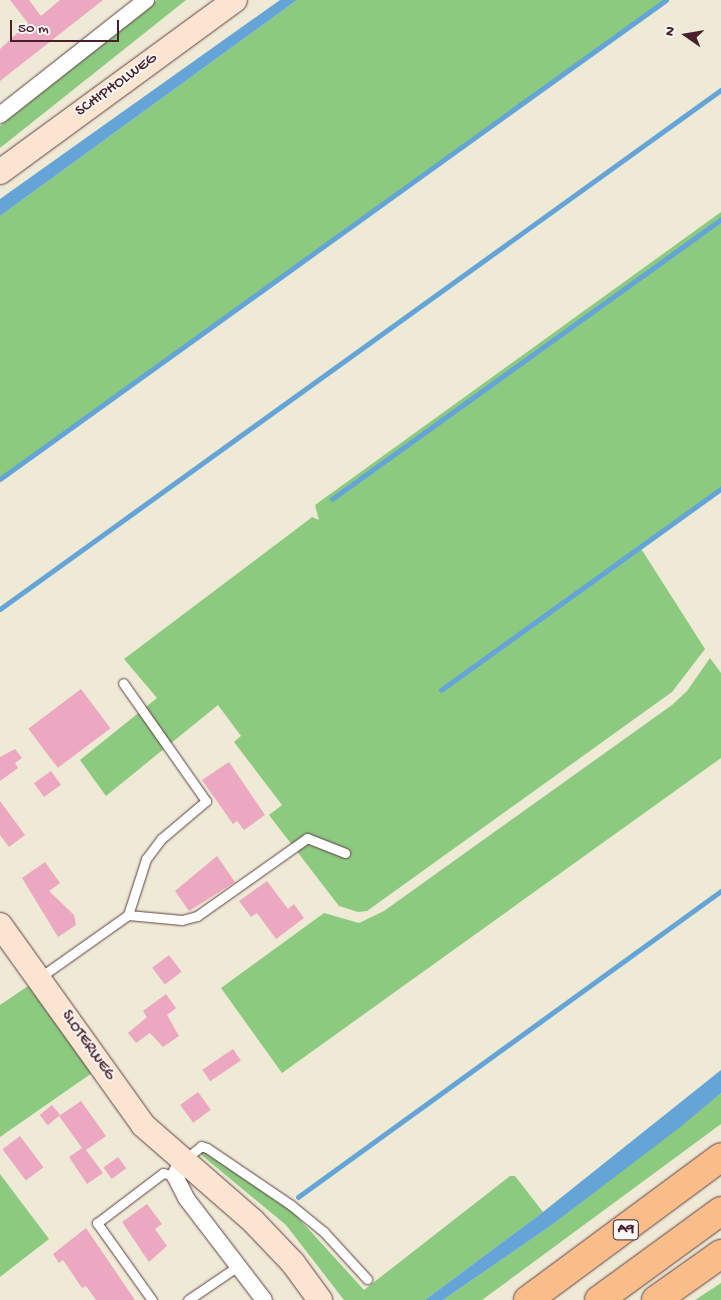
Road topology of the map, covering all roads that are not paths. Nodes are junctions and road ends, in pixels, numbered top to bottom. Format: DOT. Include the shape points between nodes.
graph roads {
  1 [pos="146,0"];
  2 [pos="235,0"];
  3 [pos="0,115"];
  4 [pos="0,172"];
  5 [pos="123,683"];
  6 [pos="345,853"];
  7 [pos="128,915"];
  8 [pos="0,925"];
  9 [pos="39,978"];
  10 [pos="721,1157"];
  11 [pos="178,1169"];
  12 [pos="721,1211"];
  13 [pos="721,1254"];
  14 [pos="238,1266"];
  15 [pos="367,1279"];
  16 [pos="152,1300"];
  17 [pos="188,1300"];
  18 [pos="264,1300"];
  19 [pos="320,1300"];
  20 [pos="528,1300"];
  21 [pos="599,1300"];
  22 [pos="656,1300"];
  1 -- 3 [label="street"];
  2 -- 4 [label="street, SCHIPHOLWEG"];
  5 -- 7 [label="lane" via="206,800 161,840 146,859"];
  6 -- 7 [label="lane" via="307,838 197,916 182,920"];
  7 -- 9 [label="lane"];
  8 -- 9 [label="street, SLOTERWEG"];
  9 -- 11 [label="street, SLOTERWEG"];
  10 -- 20 [label="highway, A9"];
  11 -- 14 [label="street, SLOTERWEG" via="186,1198"];
  11 -- 15 [label="lane" via="201,1146 207,1148 324,1232"];
  11 -- 16 [label="lane" via="163,1173 97,1222"];
  11 -- 19 [label="street, SLOTERWEG" via="253,1221 292,1263"];
  12 -- 21 [label="highway, A9"];
  13 -- 22 [label="highway"];
  14 -- 17 [label="lane"];
  14 -- 18 [label="street, SLOTERWEG"];
}
